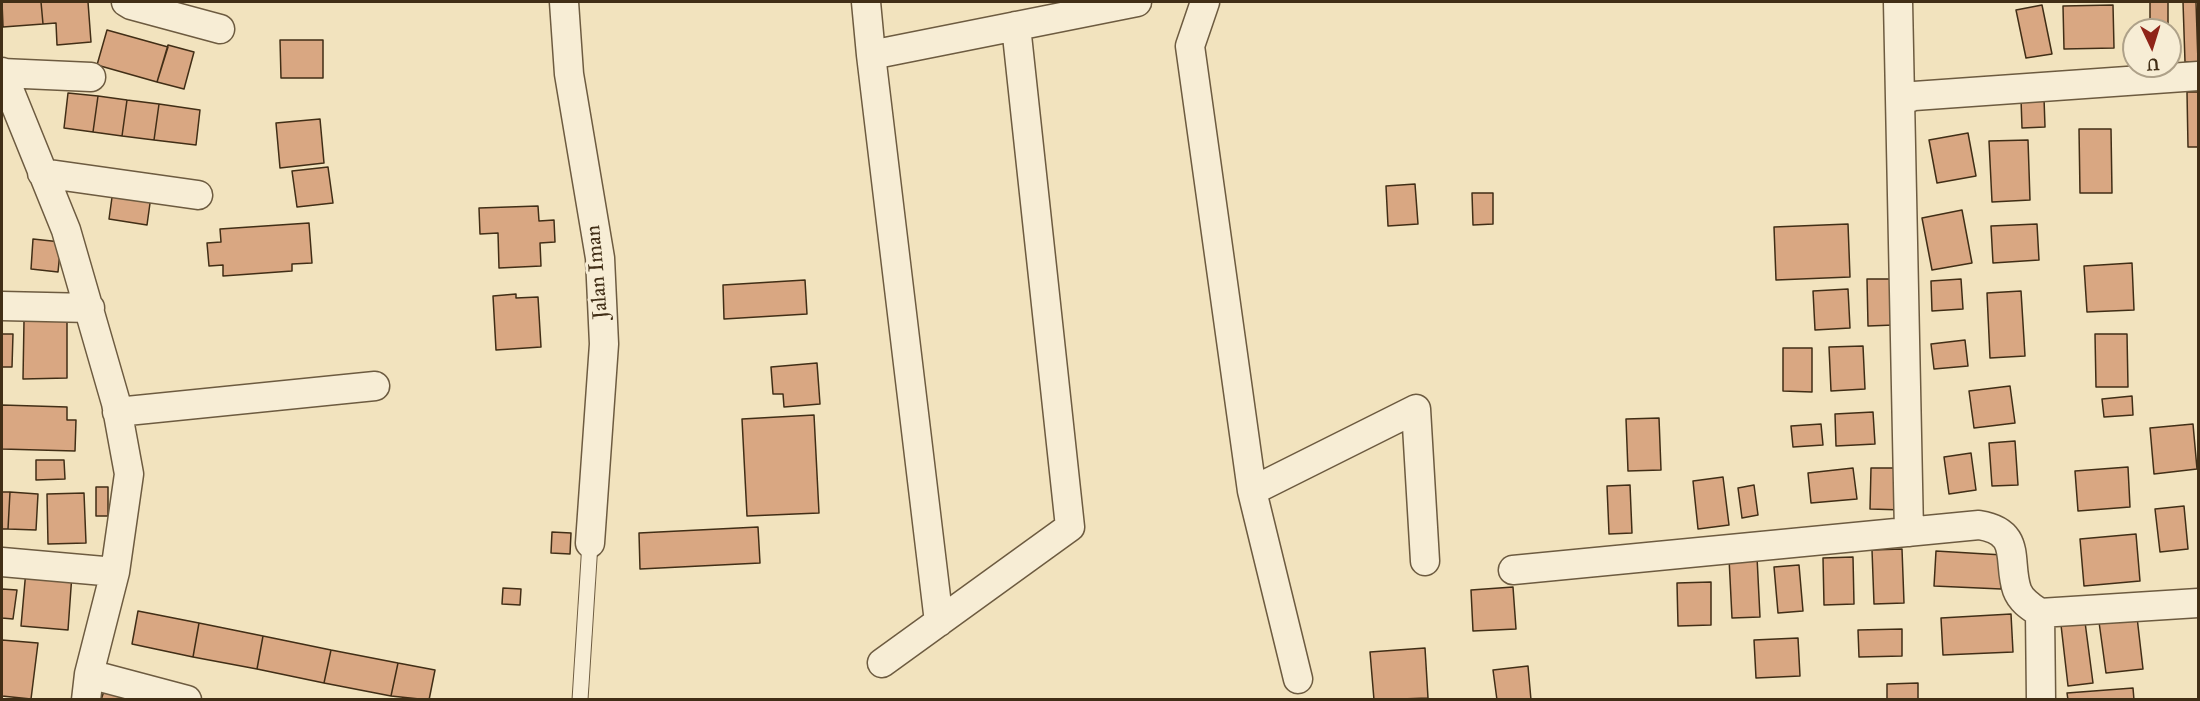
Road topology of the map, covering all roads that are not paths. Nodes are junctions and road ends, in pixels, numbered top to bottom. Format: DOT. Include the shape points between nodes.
graph roads {
  1 [pos="126,2"];
  2 [pos="564,2"];
  3 [pos="866,2"];
  4 [pos="1137,2"];
  5 [pos="1205,2"];
  6 [pos="1898,2"];
  7 [pos="1016,26"];
  8 [pos="220,28"];
  9 [pos="871,55"];
  10 [pos="2,72"];
  11 [pos="2199,76"];
  12 [pos="91,77"];
  13 [pos="1901,101"];
  14 [pos="42,173"];
  15 [pos="198,195"];
  16 [pos="2,306"];
  17 [pos="90,308"];
  18 [pos="375,386"];
  19 [pos="117,412"];
  20 [pos="1252,491"];
  21 [pos="1909,532"];
  22 [pos="590,543"];
  23 [pos="1425,561"];
  24 [pos="2,562"];
  25 [pos="1513,570"];
  26 [pos="115,572"];
  27 [pos="2199,603"];
  28 [pos="2040,613"];
  29 [pos="939,622"];
  30 [pos="882,663"];
  31 [pos="1298,679"];
  32 [pos="87,687"];
  33 [pos="187,699"];
  34 [pos="580,699"];
  35 [pos="2041,699"];
  1 -- 8 [label="street"];
  2 -- 22 [label="street, Jalan Iman" via="569,74 600,258 604,344"];
  3 -- 9 [label="street"];
  4 -- 7 [label="street"];
  5 -- 20 [label="street" via="1190,46"];
  6 -- 13 [label="street"];
  7 -- 9 [label="street"];
  7 -- 29 [label="street" via="1070,527"];
  9 -- 29 [label="street"];
  10 -- 12 [label="street"];
  10 -- 14 [label="street"];
  11 -- 13 [label="street" via="1914,96"];
  13 -- 21 [label="street"];
  14 -- 15 [label="street"];
  14 -- 17 [label="street" via="66,230"];
  16 -- 17 [label="street"];
  17 -- 19 [label="street"];
  18 -- 19 [label="street"];
  19 -- 26 [label="street" via="129,474"];
  20 -- 23 [label="street" via="1416,409"];
  20 -- 31 [label="street"];
  21 -- 25 [label="street"];
  21 -- 28 [label="street" via="1992,527 2012,548 2017,591 2026,604"];
  22 -- 34 [label="lane"];
  24 -- 26 [label="street"];
  26 -- 32 [label="street"];
  27 -- 28 [label="street"];
  28 -- 35 [label="street"];
  29 -- 30 [label="street"];
  32 -- 33 [label="street"];
}
